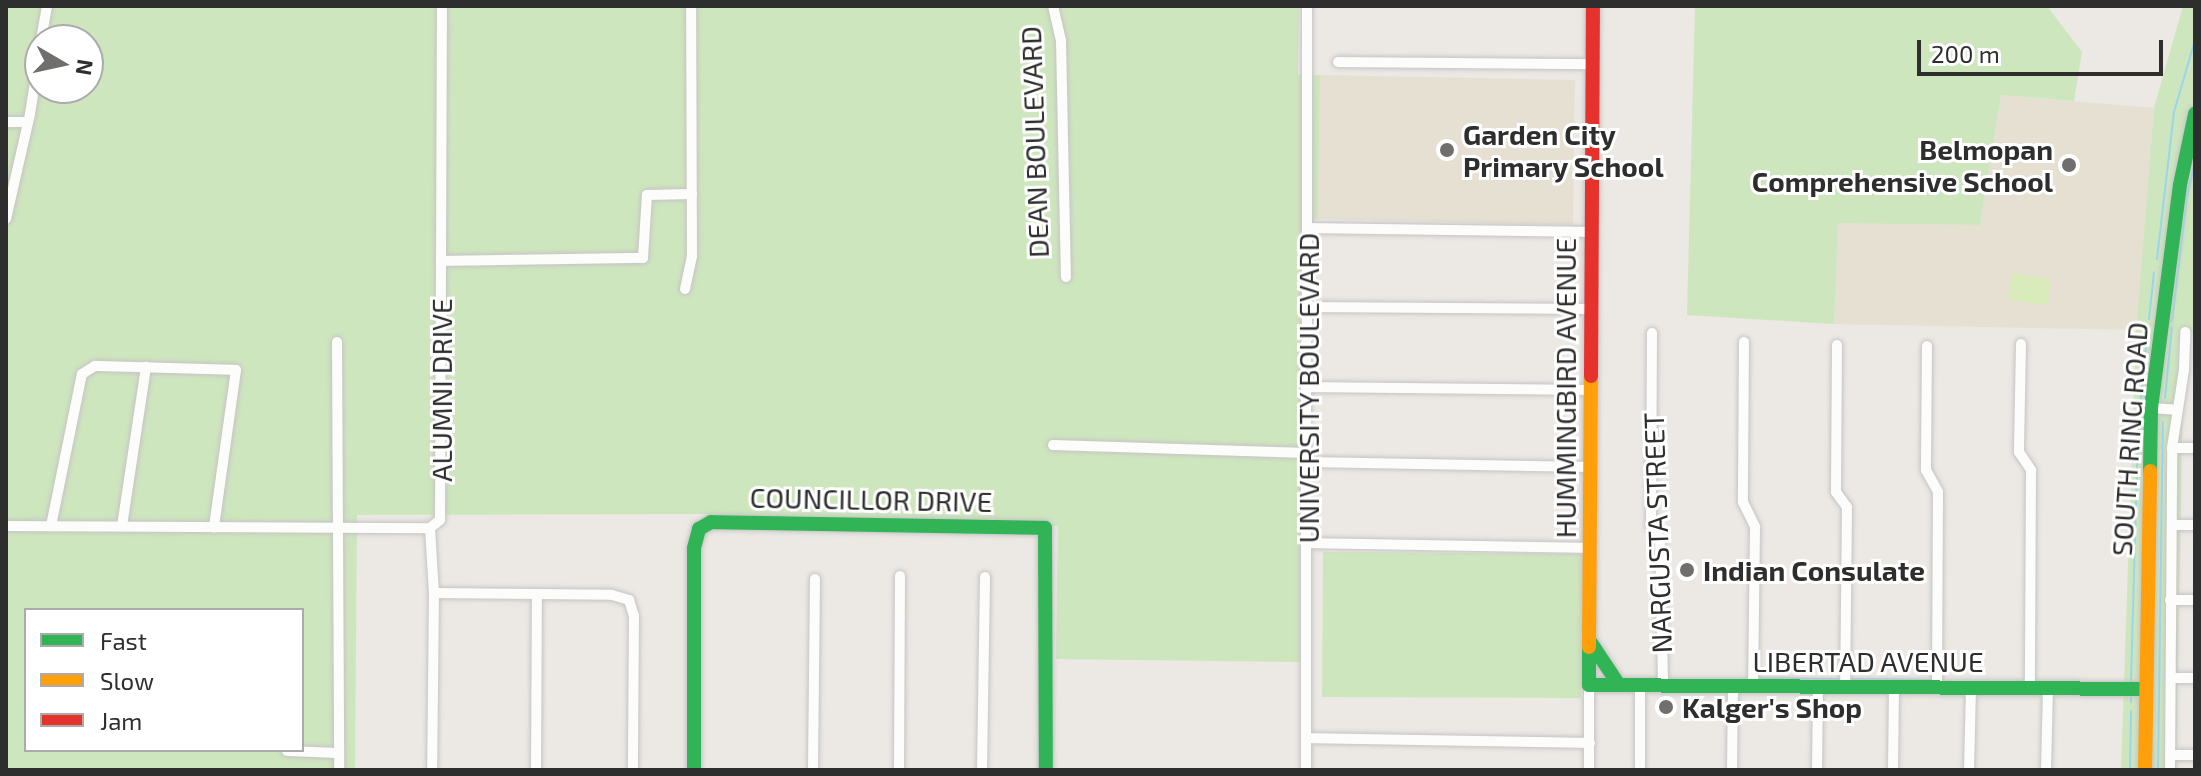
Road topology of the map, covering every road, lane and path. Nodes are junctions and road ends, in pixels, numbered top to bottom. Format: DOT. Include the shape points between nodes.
graph roads {
  1 [pos="442,6"];
  2 [pos="691,6"];
  3 [pos="1053,6"];
  4 [pos="1307,6"];
  5 [pos="1593,6"];
  6 [pos="1338,62"];
  7 [pos="1592,64"];
  8 [pos="31,104"];
  9 [pos="2195,114"];
  10 [pos="6,122"];
  11 [pos="28,122"];
  12 [pos="692,194"];
  13 [pos="6,219"];
  14 [pos="1308,228"];
  15 [pos="1592,232"];
  16 [pos="442,261"];
  17 [pos="1066,277"];
  18 [pos="685,289"];
  19 [pos="1309,307"];
  20 [pos="1591,309"];
  21 [pos="2185,332"];
  22 [pos="1652,333"];
  23 [pos="337,342"];
  24 [pos="1744,342"];
  25 [pos="2021,344"];
  26 [pos="1837,345"];
  27 [pos="1927,346"];
  28 [pos="146,367"];
  29 [pos="2189,370"];
  30 [pos="1306,387"];
  31 [pos="1591,390"];
  32 [pos="2151,408"];
  33 [pos="2177,410"];
  34 [pos="1053,445"];
  35 [pos="2172,448"];
  36 [pos="2195,448"];
  37 [pos="1308,458"];
  38 [pos="1590,467"];
  39 [pos="2172,525"];
  40 [pos="2195,525"];
  41 [pos="6,526"];
  42 [pos="51,526"];
  43 [pos="122,526"];
  44 [pos="214,527"];
  45 [pos="340,528"];
  46 [pos="430,528"];
  47 [pos="1308,543"];
  48 [pos="1590,548"];
  49 [pos="900,576"];
  50 [pos="985,577"];
  51 [pos="815,579"];
  52 [pos="434,593"];
  53 [pos="537,595"];
  54 [pos="2170,600"];
  55 [pos="2195,600"];
  56 [pos="1589,641"];
  57 [pos="2171,678"];
  58 [pos="2195,678"];
  59 [pos="1589,685"];
  60 [pos="1619,685"];
  61 [pos="1640,686"];
  62 [pos="1663,686"];
  63 [pos="1733,686"];
  64 [pos="1753,686"];
  65 [pos="1818,687"];
  66 [pos="1845,687"];
  67 [pos="1894,687"];
  68 [pos="1937,688"];
  69 [pos="1971,688"];
  70 [pos="2030,688"];
  71 [pos="2048,688"];
  72 [pos="2145,689"];
  73 [pos="1306,738"];
  74 [pos="1590,743"];
  75 [pos="304,752"];
  76 [pos="339,753"];
  77 [pos="2170,755"];
  78 [pos="2195,755"];
  79 [pos="339,770"];
  80 [pos="432,770"];
  81 [pos="536,770"];
  82 [pos="633,770"];
  83 [pos="694,770"];
  84 [pos="813,770"];
  85 [pos="899,770"];
  86 [pos="982,770"];
  87 [pos="1046,770"];
  88 [pos="1306,770"];
  89 [pos="1589,770"];
  90 [pos="1640,770"];
  91 [pos="1732,770"];
  92 [pos="1817,770"];
  93 [pos="1893,770"];
  94 [pos="1969,770"];
  95 [pos="2046,770"];
  96 [pos="2145,770"];
  97 [pos="2170,770"];
  1 -- 16 [label="street, ALUMNI DRIVE"];
  2 -- 12 [label="street"];
  3 -- 17 [label="street, DEAN BOULEVARD" via="1061,41"];
  4 -- 14 [label="street, UNIVERSITY BOULEVARD"];
  5 -- 7 [label="street, HUMMINGBIRD AVENUE"];
  6 -- 7 [label="street"];
  7 -- 15 [label="street, HUMMINGBIRD AVENUE"];
  8 -- 11 [label="street"];
  9 -- 32 [label="street, SOUTH RING ROAD" via="2180,185"];
  10 -- 11 [label="street"];
  11 -- 13 [label="street"];
  12 -- 16 [label="street" via="647,195 643,258"];
  12 -- 18 [label="street" via="692,256"];
  14 -- 15 [label="street"];
  14 -- 19 [label="street, UNIVERSITY BOULEVARD"];
  15 -- 20 [label="street, HUMMINGBIRD AVENUE"];
  16 -- 46 [label="street, ALUMNI DRIVE" via="440,520"];
  19 -- 20 [label="street"];
  19 -- 30 [label="street, UNIVERSITY BOULEVARD"];
  20 -- 31 [label="street, HUMMINGBIRD AVENUE"];
  21 -- 29 [label="street"];
  22 -- 62 [label="street, NARGUSTA STREET" via="1651,526 1660,539"];
  23 -- 45 [label="street"];
  24 -- 64 [label="street" via="1743,502 1755,527"];
  25 -- 70 [label="street" via="2019,452 2031,470"];
  26 -- 66 [label="street" via="1836,492 1847,507"];
  27 -- 68 [label="street" via="1926,470 1938,492"];
  28 -- 42 [label="street" via="95,366 82,374"];
  28 -- 43 [label="street"];
  28 -- 44 [label="street" via="236,370"];
  29 -- 33 [label="street"];
  30 -- 31 [label="street"];
  30 -- 37 [label="street, UNIVERSITY BOULEVARD"];
  31 -- 38 [label="street, HUMMINGBIRD AVENUE"];
  32 -- 33 [label="street"];
  32 -- 72 [label="street, SOUTH RING ROAD"];
  33 -- 35 [label="street"];
  34 -- 37 [label="street"];
  35 -- 36 [label="street"];
  35 -- 39 [label="street"];
  37 -- 38 [label="street"];
  37 -- 47 [label="street, UNIVERSITY BOULEVARD"];
  38 -- 48 [label="street, HUMMINGBIRD AVENUE"];
  39 -- 40 [label="street"];
  39 -- 54 [label="street"];
  41 -- 42 [label="street"];
  42 -- 43 [label="street"];
  43 -- 44 [label="street"];
  44 -- 45 [label="street"];
  45 -- 46 [label="street"];
  45 -- 76 [label="street"];
  46 -- 52 [label="street, ALUMNI DRIVE"];
  47 -- 48 [label="street"];
  47 -- 73 [label="street, UNIVERSITY BOULEVARD"];
  48 -- 56 [label="street, HUMMINGBIRD AVENUE"];
  49 -- 85 [label="street"];
  50 -- 86 [label="street"];
  51 -- 84 [label="street"];
  52 -- 53 [label="street"];
  52 -- 80 [label="street, ALUMNI DRIVE"];
  53 -- 81 [label="street"];
  53 -- 82 [label="street" via="612,595 629,600 634,616"];
  54 -- 55 [label="street"];
  54 -- 57 [label="street"];
  56 -- 59 [label="street, HUMMINGBIRD AVENUE"];
  56 -- 60 [label="street"];
  57 -- 58 [label="street"];
  57 -- 77 [label="street"];
  59 -- 60 [label="street, LIBERTAD AVENUE"];
  59 -- 74 [label="street, HUMMINGBIRD AVENUE"];
  60 -- 61 [label="street, LIBERTAD AVENUE"];
  61 -- 62 [label="street, LIBERTAD AVENUE"];
  61 -- 90 [label="street"];
  62 -- 63 [label="street, LIBERTAD AVENUE"];
  63 -- 64 [label="street, LIBERTAD AVENUE"];
  63 -- 91 [label="street"];
  64 -- 65 [label="street, LIBERTAD AVENUE"];
  65 -- 66 [label="street, LIBERTAD AVENUE"];
  65 -- 92 [label="street"];
  66 -- 67 [label="street, LIBERTAD AVENUE"];
  67 -- 68 [label="street, LIBERTAD AVENUE"];
  67 -- 93 [label="street"];
  68 -- 69 [label="street, LIBERTAD AVENUE"];
  69 -- 70 [label="street, LIBERTAD AVENUE"];
  69 -- 94 [label="street"];
  70 -- 71 [label="street, LIBERTAD AVENUE"];
  71 -- 72 [label="street, LIBERTAD AVENUE"];
  71 -- 95 [label="street"];
  72 -- 96 [label="street, SOUTH RING ROAD"];
  73 -- 74 [label="street"];
  73 -- 88 [label="street, UNIVERSITY BOULEVARD"];
  74 -- 89 [label="street, HUMMINGBIRD AVENUE"];
  75 -- 76 [label="street"];
  76 -- 79 [label="street"];
  77 -- 78 [label="street"];
  77 -- 97 [label="street"];
  83 -- 87 [label="street, COUNCILLOR DRIVE" via="694,548 699,529 711,522 1045,528"];
}
